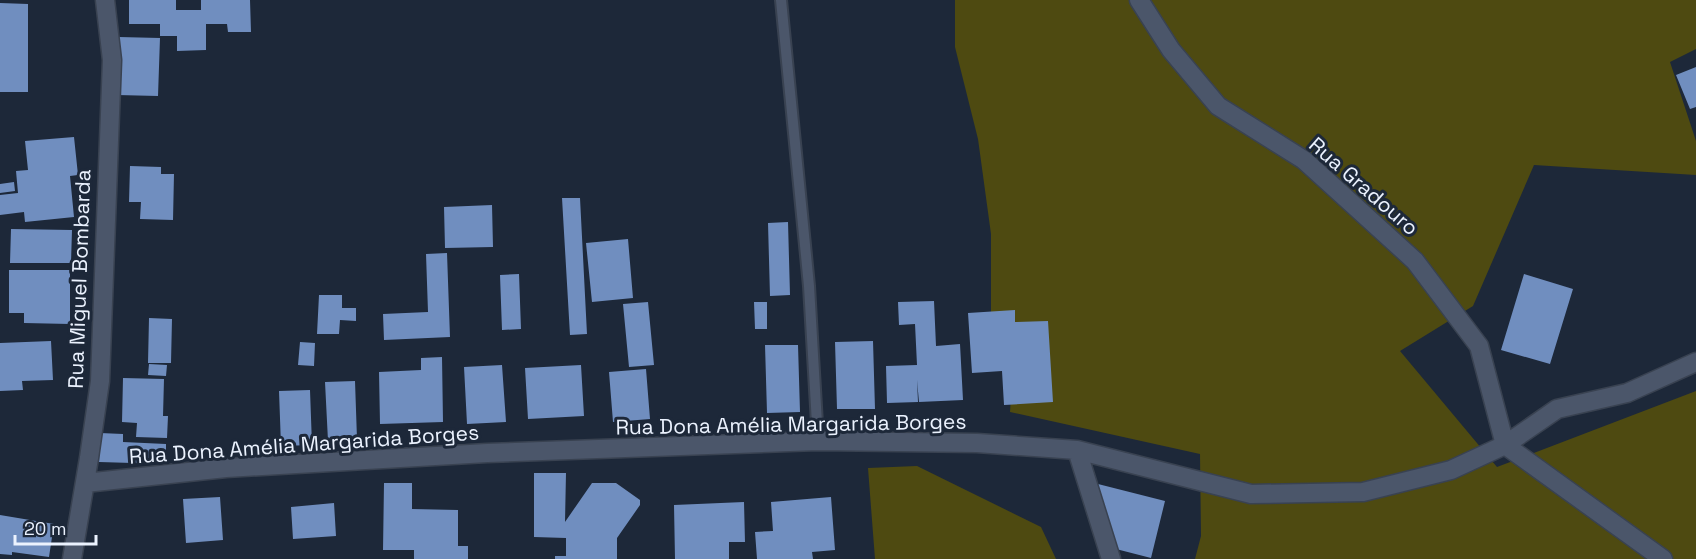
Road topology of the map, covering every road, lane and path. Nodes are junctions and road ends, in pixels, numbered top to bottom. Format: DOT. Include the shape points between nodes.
graph roads {
  1 [pos="105,0"];
  2 [pos="781,0"];
  3 [pos="1140,1"];
  4 [pos="1696,362"];
  5 [pos="818,441"];
  6 [pos="1505,445"];
  7 [pos="1077,450"];
  8 [pos="85,483"];
  9 [pos="72,559"];
  10 [pos="1111,559"];
  11 [pos="1664,559"];
  1 -- 8 [label="street, Rua Miguel Bombarda" via="112,60 100,381"];
  2 -- 5 [label="lane" via="809,286"];
  3 -- 6 [label="street, Rua Gradouro" via="1171,50 1218,106 1304,160 1415,261 1479,346"];
  4 -- 6 [label="street, Rua Dona Amélia Margarida Borges" via="1627,393 1557,409"];
  5 -- 7 [label="street, Rua Dona Amélia Margarida Borges" via="977,443"];
  5 -- 8 [label="street, Rua Dona Amélia Margarida Borges" via="487,453 238,468"];
  6 -- 7 [label="street, Rua Dona Amélia Margarida Borges" via="1451,470 1363,492 1251,494"];
  6 -- 11 [label="street"];
  7 -- 10 [label="street"];
  8 -- 9 [label="street, Rua Miguel Bombarda"];
}
